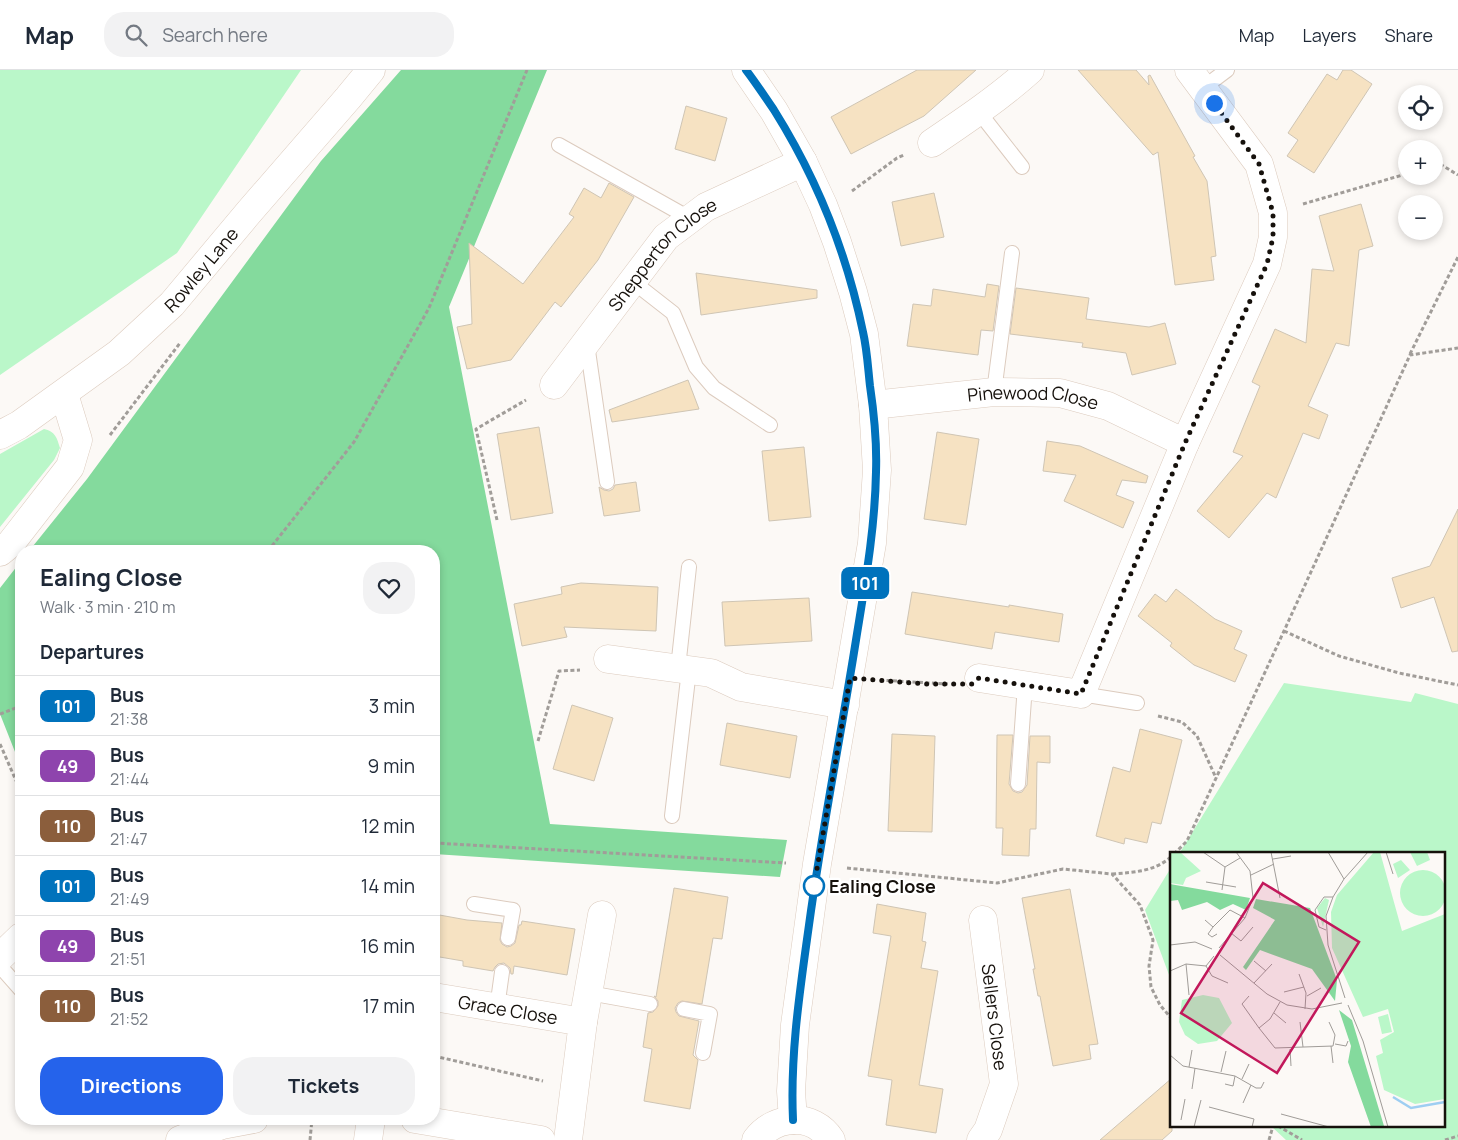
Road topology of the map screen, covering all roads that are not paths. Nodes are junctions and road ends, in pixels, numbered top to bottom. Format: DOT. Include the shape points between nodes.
graph roads {
  1 [pos="371,70"];
  2 [pos="746,70"];
  3 [pos="1030,70"];
  4 [pos="1227,70"];
  5 [pos="1196,79"];
  6 [pos="979,112"];
  7 [pos="932,143"];
  8 [pos="559,145"];
  9 [pos="803,162"];
  10 [pos="1022,167"];
  11 [pos="691,219"];
  12 [pos="1012,253"];
  13 [pos="632,281"];
  14 [pos="587,341"];
  15 [pos="554,385"];
  16 [pos="994,392"];
  17 [pos="64,394"];
  18 [pos="873,405"];
  19 [pos="770,425"];
  20 [pos="0,435"];
  21 [pos="1185,443"];
  22 [pos="607,482"];
  23 [pos="0,552"];
  24 [pos="689,567"];
  25 [pos="608,658"];
  26 [pos="683,669"];
  27 [pos="979,678"];
  28 [pos="1025,685"];
  29 [pos="1081,694"];
  30 [pos="1137,703"];
  31 [pos="845,706"];
  32 [pos="1018,784"];
  33 [pos="672,816"];
  34 [pos="474,904"];
  35 [pos="602,915"];
  36 [pos="983,920"];
  37 [pos="508,938"];
  38 [pos="15,943"];
  39 [pos="0,957"];
  40 [pos="0,966"];
  41 [pos="502,972"];
  42 [pos="15,983"];
  43 [pos="588,993"];
  44 [pos="440,999"];
  45 [pos="650,1004"];
  46 [pos="497,1008"];
  47 [pos="684,1009"];
  48 [pos="583,1022"];
  49 [pos="703,1053"];
  50 [pos="793,1120"];
  51 [pos="440,1123"];
  52 [pos="222,1125"];
  53 [pos="370,1125"];
  54 [pos="180,1140"];
  55 [pos="368,1140"];
  56 [pos="540,1140"];
  57 [pos="568,1140"];
  58 [pos="756,1140"];
  59 [pos="831,1140"];
  60 [pos="981,1140"];
  1 -- 17 [label="street, Rowley Lane" via="172,304 119,353"];
  2 -- 9 [label="street"];
  3 -- 6 [label="street"];
  4 -- 5 [label="lane"];
  5 -- 21 [label="street" via="1259,164 1273,213 1273,237 1267,264"];
  6 -- 7 [label="street"];
  6 -- 10 [label="lane"];
  8 -- 11 [label="lane"];
  9 -- 11 [label="street, Shepperton Close" via="706,207"];
  9 -- 18 [label="street" via="823,204 858,308"];
  11 -- 13 [label="street, Shepperton Close" via="666,237"];
  12 -- 16 [label="lane"];
  13 -- 14 [label="street, Shepperton Close"];
  13 -- 19 [label="lane" via="673,313 696,367 714,388"];
  14 -- 15 [label="street, Shepperton Close"];
  14 -- 22 [label="lane"];
  16 -- 18 [label="street, Pinewood Close"];
  16 -- 21 [label="street, Pinewood Close" via="1060,393 1108,406"];
  17 -- 20 [label="street, Rowley Lane"];
  17 -- 23 [label="street" via="78,440 70,467 11,544"];
  18 -- 31 [label="street" via="877,470 872,543"];
  21 -- 29 [label="street"];
  24 -- 26 [label="lane"];
  25 -- 26 [label="street"];
  26 -- 31 [label="street" via="711,673 742,687"];
  26 -- 33 [label="lane"];
  27 -- 28 [label="street"];
  28 -- 29 [label="street"];
  28 -- 32 [label="lane"];
  29 -- 30 [label="lane"];
  31 -- 50 [label="street" via="817,864 795,1025 791,1091"];
  34 -- 37 [label="lane" via="513,910"];
  35 -- 43 [label="street, Grace Close"];
  36 -- 60 [label="street, Sellers Close" via="1004,1084 988,1130"];
  38 -- 39 [label="street"];
  40 -- 42 [label="lane"];
  41 -- 46 [label="lane"];
  43 -- 45 [label="lane"];
  43 -- 48 [label="street, Grace Close"];
  44 -- 46 [label="street, Grace Close"];
  46 -- 48 [label="street, Grace Close"];
  47 -- 49 [label="lane" via="710,1014"];
  48 -- 57 [label="street, Grace Close"];
  50 -- 58 [label="street" via="767,1128"];
  50 -- 59 [label="street" via="819,1128"];
  51 -- 56 [label="street"];
  52 -- 54 [label="street"];
  53 -- 55 [label="street"];
}
